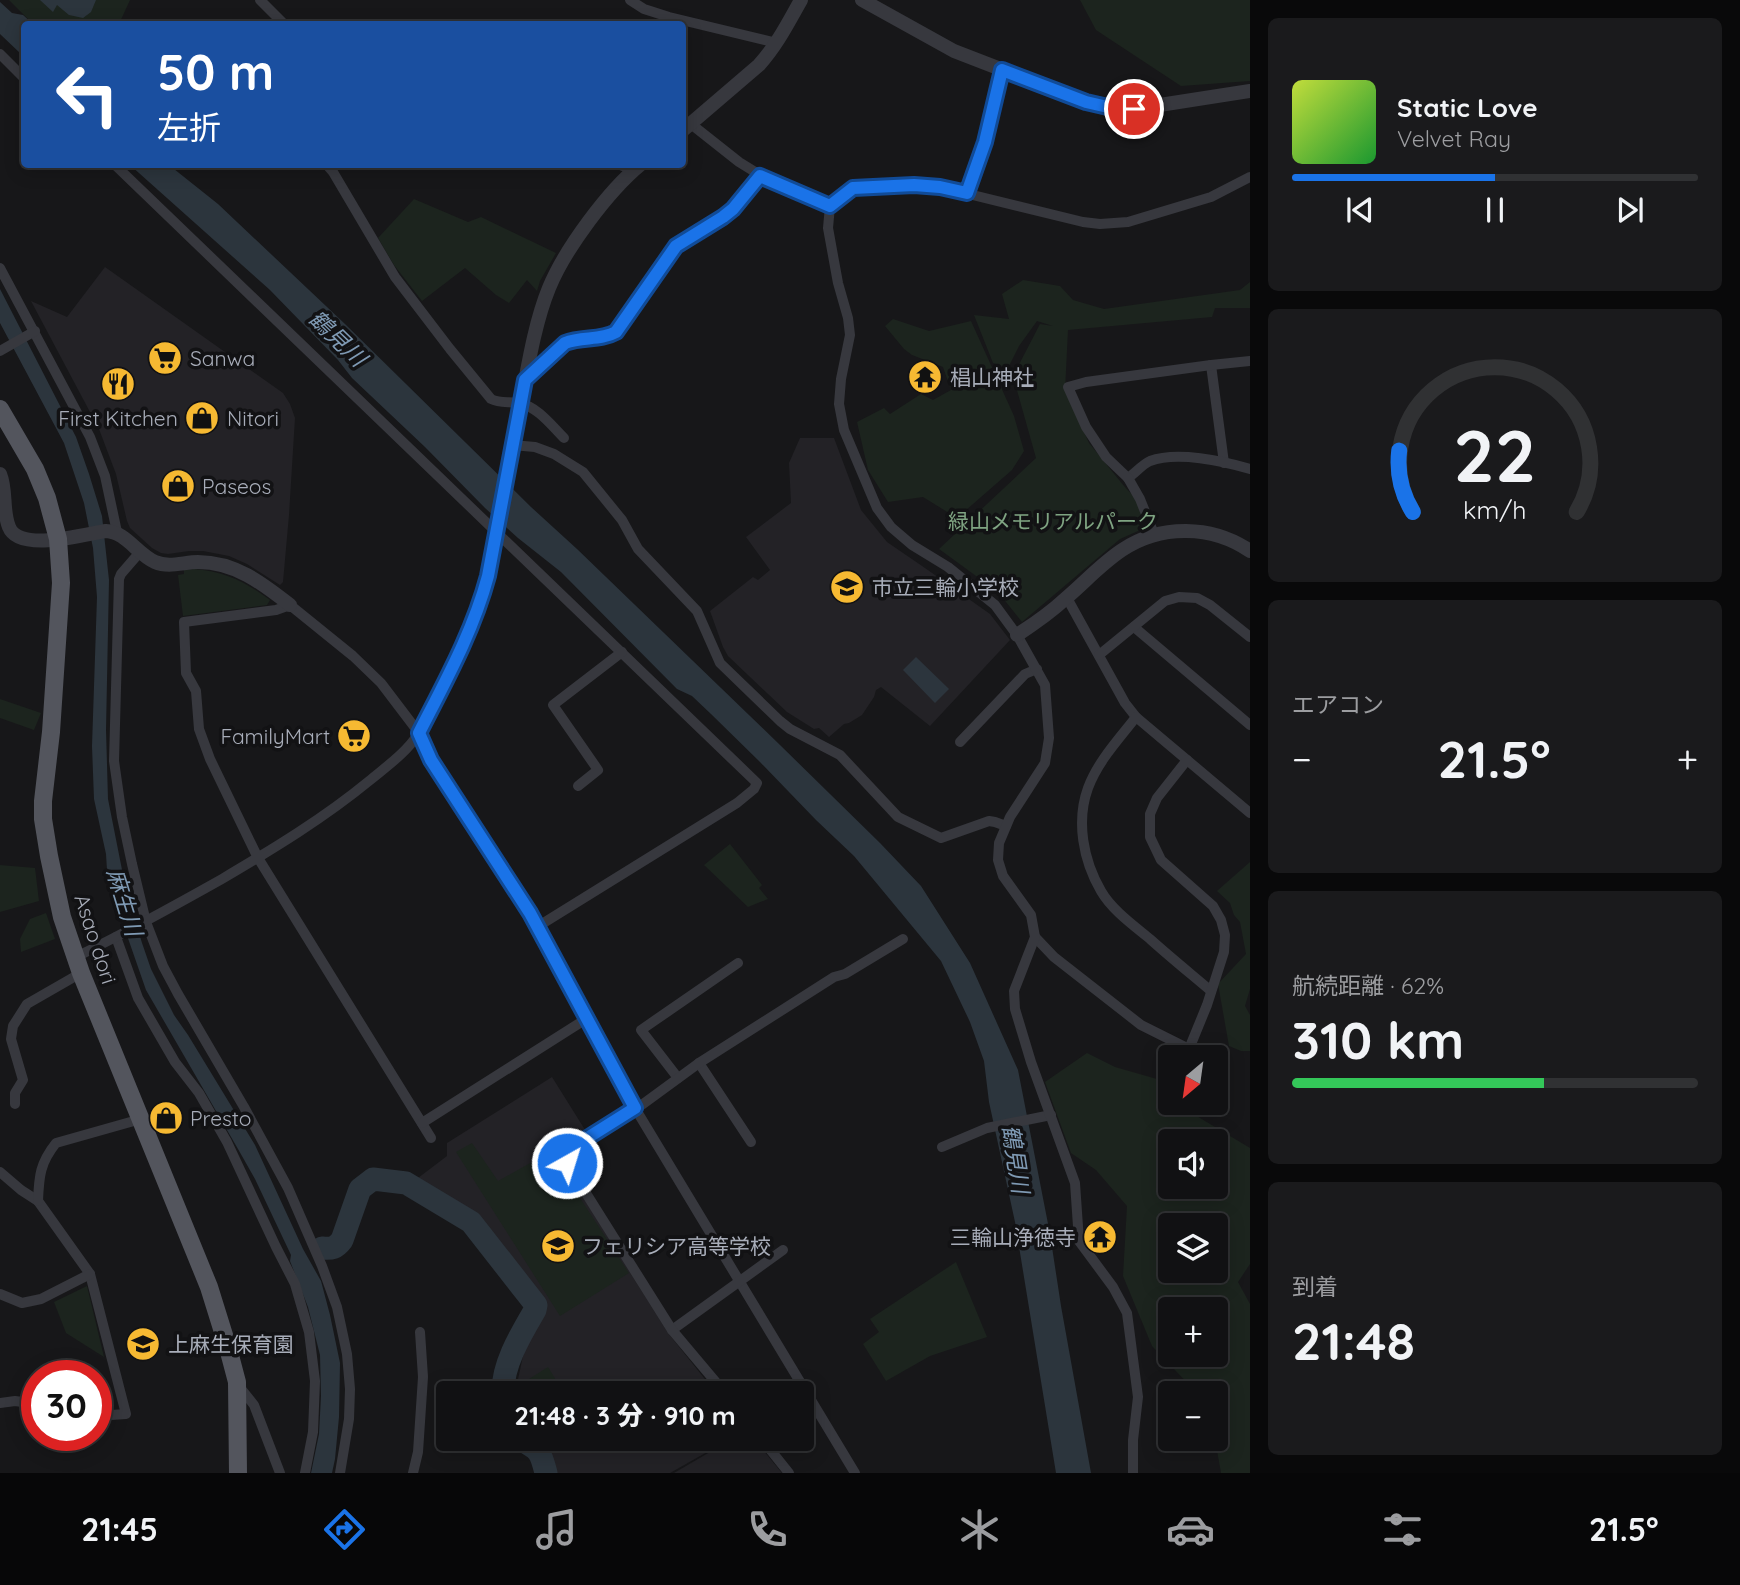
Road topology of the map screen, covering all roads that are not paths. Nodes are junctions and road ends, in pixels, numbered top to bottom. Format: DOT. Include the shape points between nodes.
graph roads {
  1 [pos="260,0"];
  2 [pos="630,0"];
  3 [pos="801,0"];
  4 [pos="862,0"];
  5 [pos="281,21"];
  6 [pos="685,21"];
  7 [pos="686,21"];
  8 [pos="777,43"];
  9 [pos="0,54"];
  10 [pos="1002,70"];
  11 [pos="21,75"];
  12 [pos="1250,91"];
  13 [pos="687,128"];
  14 [pos="118,168"];
  15 [pos="330,168"];
  16 [pos="636,168"];
  17 [pos="760,176"];
  18 [pos="1250,177"];
  19 [pos="967,193"];
  20 [pos="830,206"];
  21 [pos="0,268"];
  22 [pos="31,333"];
  23 [pos="2,350"];
  24 [pos="1250,361"];
  25 [pos="1211,365"];
  26 [pos="525,380"];
  27 [pos="521,403"];
  28 [pos="0,409"];
  29 [pos="565,438"];
  30 [pos="512,445"];
  31 [pos="1224,463"];
  32 [pos="1250,469"];
  33 [pos="0,474"];
  34 [pos="1128,478"];
  35 [pos="497,529"];
  36 [pos="116,532"];
  37 [pos="1154,534"];
  38 [pos="58,539"];
  39 [pos="1250,551"];
  40 [pos="139,552"];
  41 [pos="1067,598"];
  42 [pos="290,605"];
  43 [pos="1134,627"];
  44 [pos="1017,635"];
  45 [pos="1250,638"];
  46 [pos="621,652"];
  47 [pos="1099,655"];
  48 [pos="1037,670"];
  49 [pos="1136,717"];
  50 [pos="1250,725"];
  51 [pos="419,733"];
  52 [pos="960,742"];
  53 [pos="1186,760"];
  54 [pos="578,786"];
  55 [pos="1250,813"];
  56 [pos="1006,826"];
  57 [pos="486,845"];
  58 [pos="258,858"];
  59 [pos="144,923"];
  60 [pos="537,927"];
  61 [pos="118,936"];
  62 [pos="1035,937"];
  63 [pos="903,940"];
  64 [pos="738,963"];
  65 [pos="78,965"];
  66 [pos="1212,991"];
  67 [pos="586,1019"];
  68 [pos="1177,1045"];
  69 [pos="1195,1045"];
  70 [pos="699,1063"];
  71 [pos="678,1078"];
  72 [pos="15,1104"];
  73 [pos="635,1108"];
  74 [pos="1051,1115"];
  75 [pos="141,1119"];
  76 [pos="422,1123"];
  77 [pos="431,1138"];
  78 [pos="751,1142"];
  79 [pos="942,1147"];
  80 [pos="0,1172"];
  81 [pos="38,1201"];
  82 [pos="783,1250"];
  83 [pos="90,1274"];
  84 [pos="739,1282"];
  85 [pos="0,1294"];
  86 [pos="672,1330"];
  87 [pos="421,1332"];
  88 [pos="714,1381"];
  89 [pos="237,1382"];
  90 [pos="21,1402"];
  91 [pos="0,1403"];
  92 [pos="112,1415"];
  93 [pos="771,1451"];
  94 [pos="238,1473"];
  95 [pos="280,1473"];
  96 [pos="305,1473"];
  97 [pos="340,1473"];
  98 [pos="413,1473"];
  99 [pos="789,1473"];
  100 [pos="855,1473"];
  101 [pos="1133,1473"];
  1 -- 5 [label="street"];
  2 -- 6 [label="street"];
  3 -- 8 [label="street"];
  4 -- 10 [label="street" via="954,51"];
  7 -- 8 [label="street"];
  8 -- 13 [label="street" via="759,65"];
  9 -- 11 [label="street"];
  10 -- 12 [label="street" via="1112,108 1134,109"];
  10 -- 19 [label="street"];
  13 -- 17 [label="street"];
  14 -- 35 [label="street"];
  15 -- 27 [label="street" via="396,277 466,369 491,399"];
  16 -- 26 [label="street" via="561,261 548,290"];
  17 -- 20 [label="street"];
  17 -- 26 [label="street" via="733,209 676,246 616,332 565,343"];
  18 -- 19 [label="street" via="1211,197 1117,224 1083,222"];
  19 -- 20 [label="street" via="914,185 853,188"];
  20 -- 44 [label="street" via="828,228 849,335 839,404 844,430 877,508 912,545 948,566 995,605"];
  21 -- 22 [label="street"];
  22 -- 23 [label="street"];
  22 -- 36 [label="street" via="90,437 105,476"];
  24 -- 25 [label="street"];
  25 -- 31 [label="street"];
  25 -- 34 [label="street" via="1068,387 1105,457"];
  26 -- 27 [label="street"];
  27 -- 29 [label="street"];
  27 -- 30 [label="street"];
  28 -- 38 [label="main road, Asao dori" via="35,469"];
  30 -- 35 [label="street"];
  30 -- 56 [label="street" via="554,454 583,472 622,520 638,549 697,611 720,663 790,729 840,755 898,817 941,838 989,821"];
  31 -- 32 [label="street"];
  31 -- 34 [label="street" via="1180,456 1149,461"];
  33 -- 38 [label="street" via="12,533 30,540"];
  34 -- 37 [label="street"];
  35 -- 46 [label="street"];
  35 -- 51 [label="street" via="473,624"];
  36 -- 38 [label="street"];
  36 -- 40 [label="street"];
  37 -- 39 [label="street" via="1213,534"];
  37 -- 41 [label="street" via="1108,560"];
  38 -- 65 [label="main road, Asao dori" via="61,583 43,819 62,917"];
  40 -- 42 [label="street" via="162,565 200,562 229,566"];
  40 -- 59 [label="street" via="119,579 114,761"];
  41 -- 44 [label="street"];
  41 -- 47 [label="street"];
  42 -- 51 [label="street" via="382,683"];
  42 -- 58 [label="street" via="184,622 186,673 196,691 199,729"];
  43 -- 45 [label="street" via="1165,601 1197,598"];
  43 -- 47 [label="street"];
  43 -- 50 [label="street"];
  44 -- 48 [label="street"];
  46 -- 54 [label="street" via="553,705 598,770"];
  46 -- 60 [label="street" via="757,783 737,803"];
  47 -- 49 [label="street"];
  48 -- 52 [label="street" via="1025,674"];
  48 -- 56 [label="street" via="1045,685 1049,738 1045,763"];
  49 -- 53 [label="street"];
  49 -- 66 [label="street" via="1088,788 1082,838 1089,866 1101,892 1122,916"];
  51 -- 57 [label="street" via="431,760"];
  51 -- 58 [label="street" via="407,749 346,800"];
  53 -- 55 [label="street"];
  53 -- 66 [label="street" via="1157,798 1150,814 1150,837 1161,860 1213,906 1221,920 1224,953"];
  56 -- 62 [label="street" via="998,860 1003,876 1031,915"];
  57 -- 60 [label="street"];
  58 -- 59 [label="street"];
  58 -- 76 [label="street"];
  59 -- 61 [label="street"];
  59 -- 97 [label="street" via="178,994 288,1188 337,1307 350,1389"];
  60 -- 67 [label="street"];
  61 -- 65 [label="street"];
  61 -- 96 [label="street" via="138,998 227,1142 295,1284 309,1332 315,1381 313,1432"];
  62 -- 68 [label="street" via="1141,1025"];
  62 -- 74 [label="street" via="1014,991 1015,1009"];
  63 -- 70 [label="street" via="834,977"];
  64 -- 71 [label="street" via="641,1030"];
  65 -- 72 [label="street" via="27,1004 13,1026 11,1039 23,1080"];
  65 -- 75 [label="main road, Asao dori"];
  66 -- 69 [label="street"];
  67 -- 73 [label="street"];
  67 -- 76 [label="street"];
  70 -- 71 [label="street"];
  70 -- 78 [label="street"];
  71 -- 73 [label="street"];
  73 -- 84 [label="street"];
  73 -- 86 [label="street" via="573,1147 567,1163"];
  74 -- 79 [label="street" via="986,1128"];
  74 -- 101 [label="street" via="1075,1183 1079,1241 1127,1313 1138,1397"];
  75 -- 81 [label="street" via="56,1143 39,1174"];
  75 -- 89 [label="main road, Asao dori" via="209,1287"];
  76 -- 77 [label="street"];
  80 -- 81 [label="street"];
  81 -- 83 [label="street"];
  82 -- 84 [label="street"];
  83 -- 85 [label="street" via="41,1300 22,1303"];
  83 -- 92 [label="street" via="126,1414"];
  84 -- 86 [label="street"];
  84 -- 100 [label="street"];
  86 -- 88 [label="street"];
  87 -- 98 [label="street" via="423,1377"];
  89 -- 94 [label="main road, Asao dori"];
  89 -- 95 [label="street" via="254,1405"];
  90 -- 91 [label="street"];
  93 -- 99 [label="street"];
}
